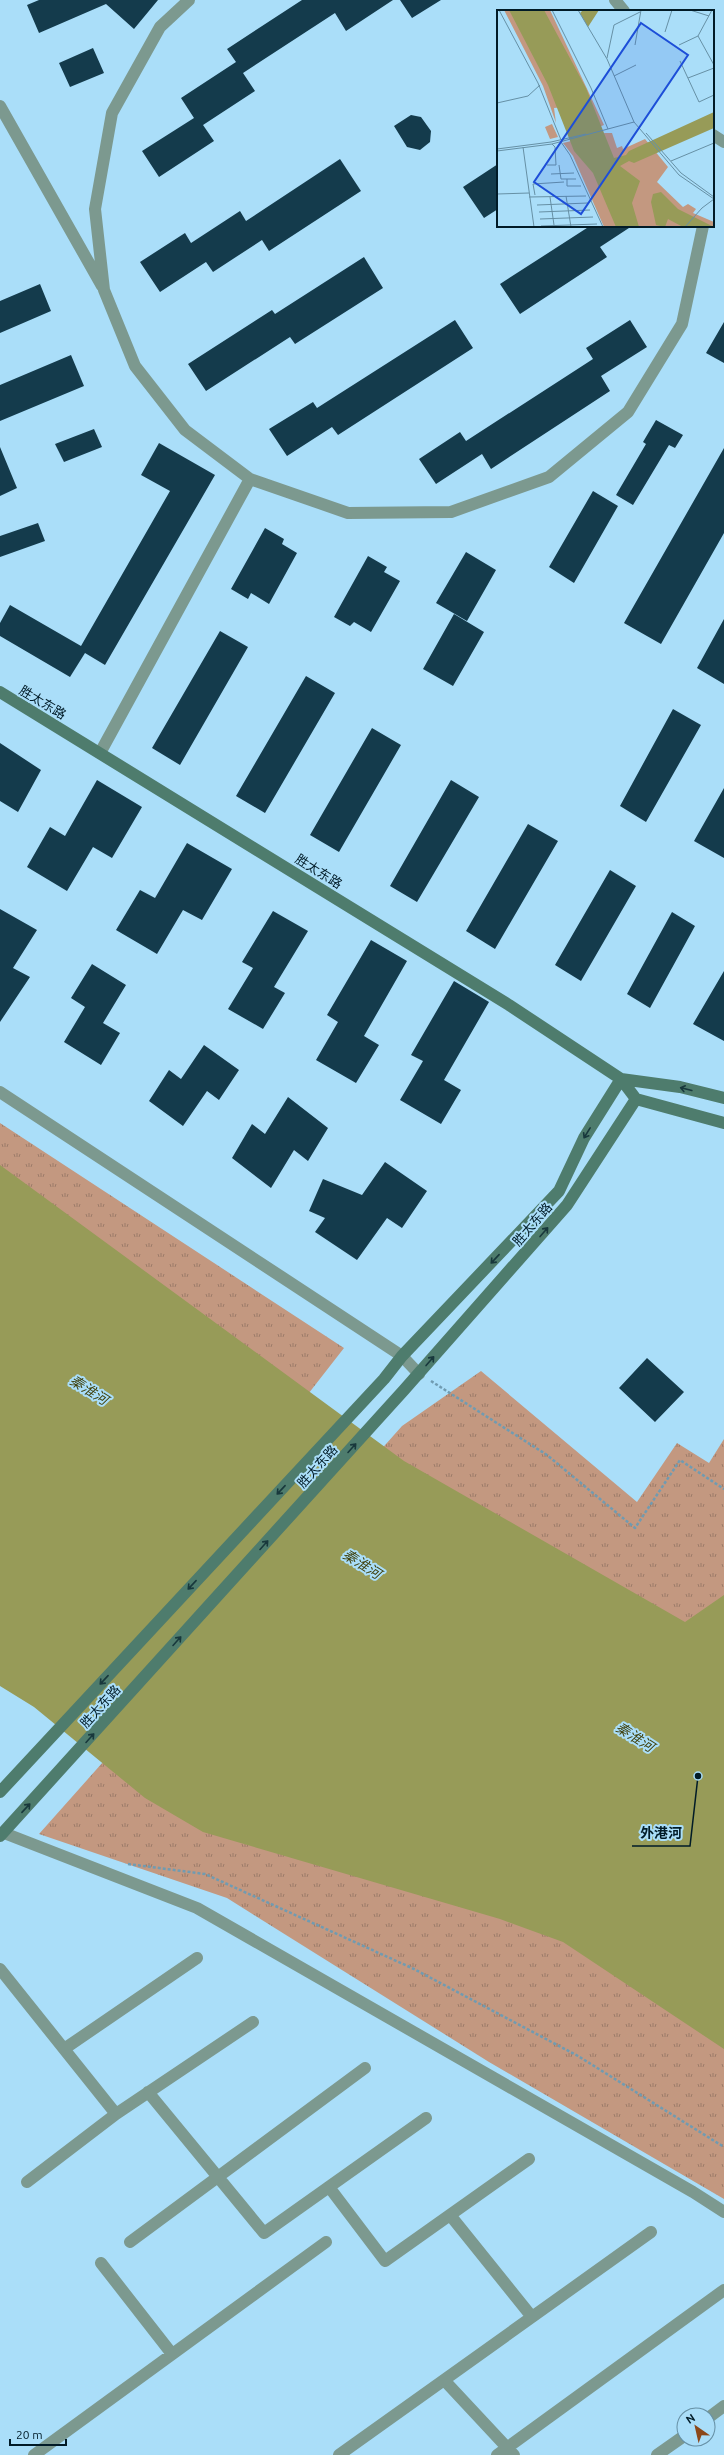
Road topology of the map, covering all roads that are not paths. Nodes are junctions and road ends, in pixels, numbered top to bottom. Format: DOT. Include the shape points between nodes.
graph roads {
  1 [pos="189,0"];
  2 [pos="615,0"];
  3 [pos="623,10"];
  4 [pos="0,106"];
  5 [pos="714,136"];
  6 [pos="724,142"];
  7 [pos="703,227"];
  8 [pos="104,290"];
  9 [pos="250,479"];
  10 [pos="0,692"];
  11 [pos="100,753"];
  12 [pos="621,1079"];
  13 [pos="0,1092"];
  14 [pos="724,1098"];
  15 [pos="636,1099"];
  16 [pos="724,1123"];
  17 [pos="402,1356"];
  18 [pos="419,1374"];
  19 [pos="0,1792"];
  20 [pos="2,1834"];
  21 [pos="197,1958"];
  22 [pos="0,1968"];
  23 [pos="253,2022"];
  24 [pos="64,2049"];
  25 [pos="365,2068"];
  26 [pos="148,2092"];
  27 [pos="116,2114"];
  28 [pos="426,2118"];
  29 [pos="528,2159"];
  30 [pos="218,2177"];
  31 [pos="27,2182"];
  32 [pos="329,2187"];
  33 [pos="724,2212"];
  34 [pos="450,2215"];
  35 [pos="651,2232"];
  36 [pos="130,2242"];
  37 [pos="326,2242"];
  38 [pos="101,2263"];
  39 [pos="724,2290"];
  40 [pos="532,2317"];
  41 [pos="172,2354"];
  42 [pos="444,2380"];
  43 [pos="676,2442"];
  44 [pos="511,2451"];
  45 [pos="34,2455"];
  46 [pos="339,2455"];
  47 [pos="497,2455"];
  48 [pos="657,2455"];
  1 -- 8 [label="street" via="160,27 112,113 95,209"];
  2 -- 3 [label="street"];
  4 -- 8 [label="street"];
  5 -- 6 [label="street"];
  7 -- 9 [label="street" via="682,324 633,405 628,412 549,478 451,512 348,513"];
  8 -- 9 [label="street" via="135,366 185,430"];
  9 -- 11 [label="street"];
  10 -- 11 [label="main road, 胜太东路"];
  11 -- 12 [label="main road, 胜太东路" via="509,1005"];
  14 -- 12 [label="main road, 胜太东路, one-way" via="680,1087"];
  12 -- 15 [label="main road, 胜太东路"];
  12 -- 17 [label="main road, 胜太东路, one-way" via="584,1138 559,1191"];
  13 -- 17 [label="street"];
  15 -- 16 [label="main road"];
  18 -- 15 [label="main road, 胜太东路, one-way" via="567,1206"];
  17 -- 18 [label="street"];
  17 -- 19 [label="main road, 胜太东路, one-way" via="384,1379"];
  20 -- 18 [label="main road, 胜太东路, one-way"];
  20 -- 33 [label="street" via="197,1908"];
  21 -- 24 [label="street"];
  22 -- 24 [label="street"];
  23 -- 26 [label="street"];
  24 -- 27 [label="street"];
  25 -- 30 [label="street"];
  26 -- 27 [label="street"];
  26 -- 30 [label="street"];
  27 -- 31 [label="street"];
  28 -- 32 [label="street"];
  29 -- 34 [label="street"];
  30 -- 32 [label="street" via="264,2233"];
  30 -- 36 [label="street"];
  32 -- 34 [label="street" via="385,2261"];
  34 -- 40 [label="street"];
  35 -- 40 [label="street"];
  37 -- 41 [label="street"];
  38 -- 41 [label="street"];
  39 -- 44 [label="street"];
  40 -- 42 [label="street"];
  41 -- 45 [label="street"];
  42 -- 44 [label="street"];
  42 -- 46 [label="street"];
  43 -- 48 [label="street"];
  44 -- 47 [label="street"];
}
